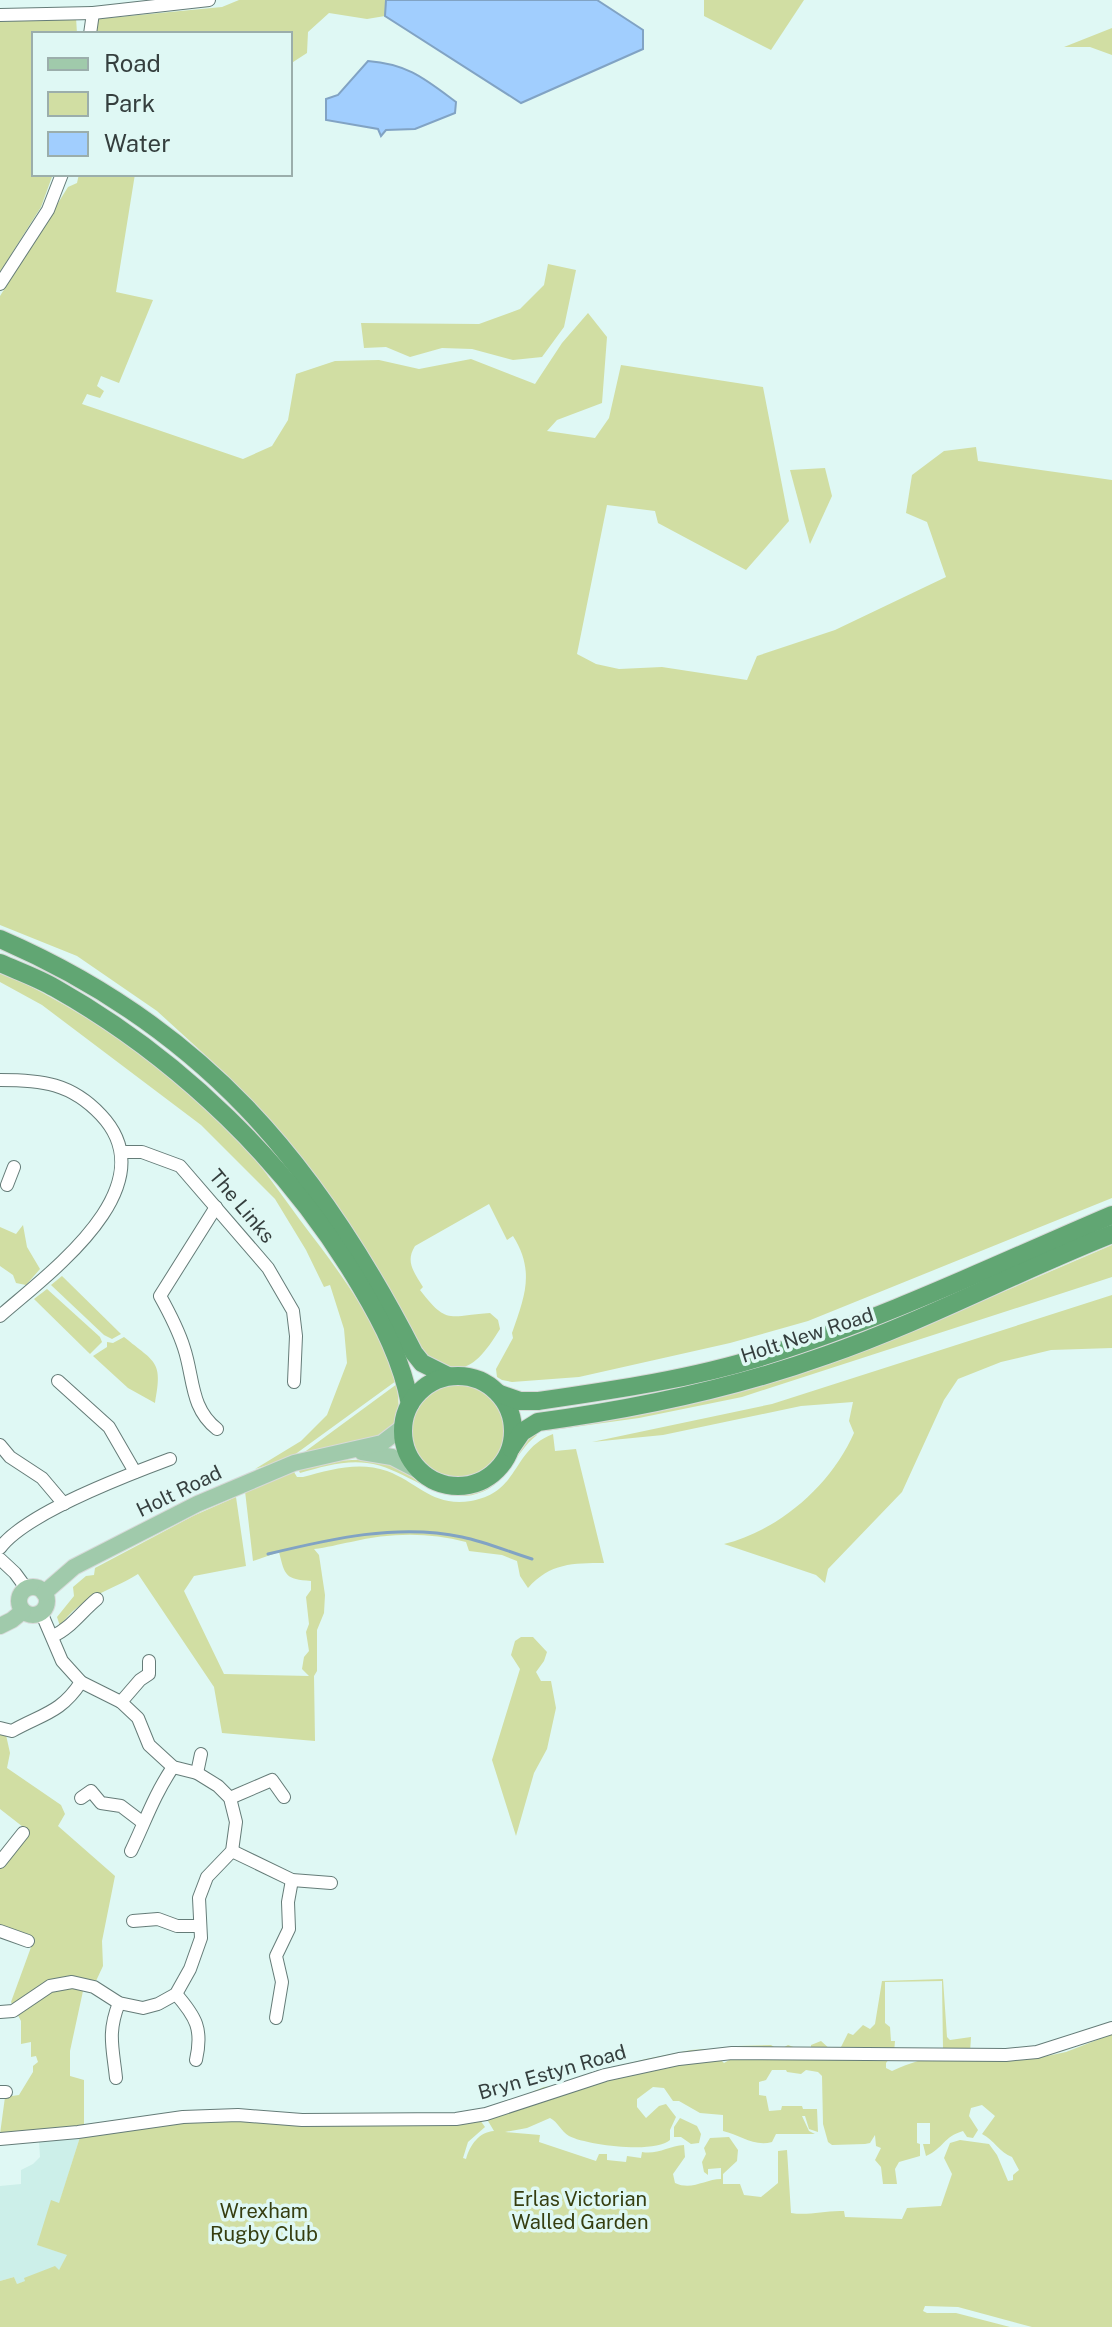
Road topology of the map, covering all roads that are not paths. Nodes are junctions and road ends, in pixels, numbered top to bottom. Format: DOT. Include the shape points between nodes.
graph roads {
  1 [pos="209,0"];
  2 [pos="93,13"];
  3 [pos="0,15"];
  4 [pos="90,32"];
  5 [pos="61,176"];
  6 [pos="0,284"];
  7 [pos="0,939"];
  8 [pos="0,963"];
  9 [pos="0,1080"];
  10 [pos="121,1152"];
  11 [pos="216,1207"];
  12 [pos="1112,1215"];
  13 [pos="1112,1234"];
  14 [pos="160,1296"];
  15 [pos="147,1305"];
  16 [pos="0,1316"];
  17 [pos="291,1376"];
  18 [pos="448,1376"];
  19 [pos="58,1381"];
  20 [pos="500,1394"];
  21 [pos="410,1404"];
  22 [pos="403,1427"];
  23 [pos="217,1429"];
  24 [pos="0,1445"];
  25 [pos="511,1448"];
  26 [pos="344,1452"];
  27 [pos="170,1459"];
  28 [pos="135,1472"];
  29 [pos="421,1472"];
  30 [pos="64,1504"];
  31 [pos="0,1548"];
  32 [pos="0,1559"];
  33 [pos="26,1588"];
  34 [pos="44,1593"];
  35 [pos="97,1599"];
  36 [pos="23,1611"];
  37 [pos="41,1612"];
  38 [pos="0,1626"];
  39 [pos="53,1636"];
  40 [pos="152,1672"];
  41 [pos="81,1682"];
  42 [pos="121,1702"];
  43 [pos="8,1735"];
  44 [pos="201,1754"];
  45 [pos="173,1767"];
  46 [pos="197,1773"];
  47 [pos="86,1790"];
  48 [pos="284,1797"];
  49 [pos="230,1798"];
  50 [pos="142,1822"];
  51 [pos="23,1833"];
  52 [pos="131,1851"];
  53 [pos="232,1851"];
  54 [pos="0,1862"];
  55 [pos="292,1880"];
  56 [pos="331,1883"];
  57 [pos="133,1921"];
  58 [pos="200,1926"];
  59 [pos="0,1931"];
  60 [pos="28,1941"];
  61 [pos="176,1994"];
  62 [pos="119,2003"];
  63 [pos="0,2012"];
  64 [pos="276,2018"];
  65 [pos="1112,2028"];
  66 [pos="196,2060"];
  67 [pos="116,2078"];
  68 [pos="0,2139"];
  1 -- 2 [label="street"];
  2 -- 3 [label="street"];
  2 -- 4 [label="street"];
  5 -- 6 [label="street" via="48,210"];
  7 -- 18 [label="highway" via="49,961 144,1018 245,1104 329,1208 414,1353"];
  8 -- 21 [label="highway" via="54,988 136,1041 215,1107 291,1185 380,1318"];
  9 -- 10 [label="street" via="54,1083 78,1095 115,1132"];
  10 -- 11 [label="street, The Links" via="142,1152 180,1166"];
  10 -- 16 [label="street" via="111,1203 94,1228"];
  11 -- 14 [label="street"];
  11 -- 17 [label="street, The Links" via="268,1268 302,1328"];
  12 -- 20 [label="highway, Holt New Road" via="869,1320 761,1357 663,1381 538,1401"];
  13 -- 25 [label="highway, Holt New Road" via="828,1355 672,1398 538,1422"];
  14 -- 15 [label="street"];
  14 -- 23 [label="street" via="176,1325 197,1406"];
  18 -- 20 [label="highway" via="478,1379"];
  18 -- 21 [label="highway" via="426,1386"];
  19 -- 28 [label="street" via="109,1427"];
  20 -- 25 [label="highway" via="512,1420"];
  21 -- 22 [label="highway"];
  22 -- 26 [label="main road, Holt Road" via="382,1443"];
  22 -- 29 [label="highway" via="407,1452"];
  24 -- 30 [label="street" via="42,1478"];
  25 -- 29 [label="highway" via="504,1462 480,1481 449,1485"];
  26 -- 29 [label="main road, Holt Road" via="392,1457"];
  26 -- 34 [label="main road, Holt Road" via="275,1470 197,1504 74,1567"];
  27 -- 28 [label="street"];
  28 -- 30 [label="street"];
  30 -- 31 [label="street" via="8,1537"];
  32 -- 33 [label="street"];
  33 -- 34 [label="main road"];
  33 -- 36 [label="main road" via="19,1598"];
  34 -- 37 [label="main road" via="46,1606"];
  35 -- 39 [label="street"];
  36 -- 37 [label="main road"];
  36 -- 38 [label="main road"];
  37 -- 39 [label="street"];
  39 -- 41 [label="street" via="62,1661"];
  40 -- 42 [label="street"];
  41 -- 42 [label="street"];
  41 -- 43 [label="street" via="68,1701"];
  42 -- 45 [label="street" via="138,1718 149,1745"];
  44 -- 46 [label="street"];
  45 -- 46 [label="street"];
  45 -- 50 [label="street"];
  46 -- 49 [label="street"];
  47 -- 50 [label="street"];
  48 -- 49 [label="street" via="274,1774"];
  49 -- 53 [label="street" via="236,1822"];
  50 -- 52 [label="street"];
  51 -- 54 [label="street"];
  53 -- 55 [label="street"];
  53 -- 58 [label="street" via="207,1877 199,1898"];
  55 -- 56 [label="street"];
  55 -- 64 [label="street" via="289,1929 276,1956 282,1982"];
  57 -- 58 [label="street"];
  58 -- 61 [label="street" via="201,1938"];
  59 -- 60 [label="street"];
  61 -- 62 [label="street" via="143,2008"];
  61 -- 66 [label="street" via="198,2026"];
  62 -- 63 [label="street" via="72,1982 50,1986 13,2011"];
  62 -- 67 [label="street" via="109,2042"];
  65 -- 68 [label="street, Bryn Estyn Road" via="1037,2052 1006,2055 732,2053 679,2059 456,2119 183,2117"];
}
